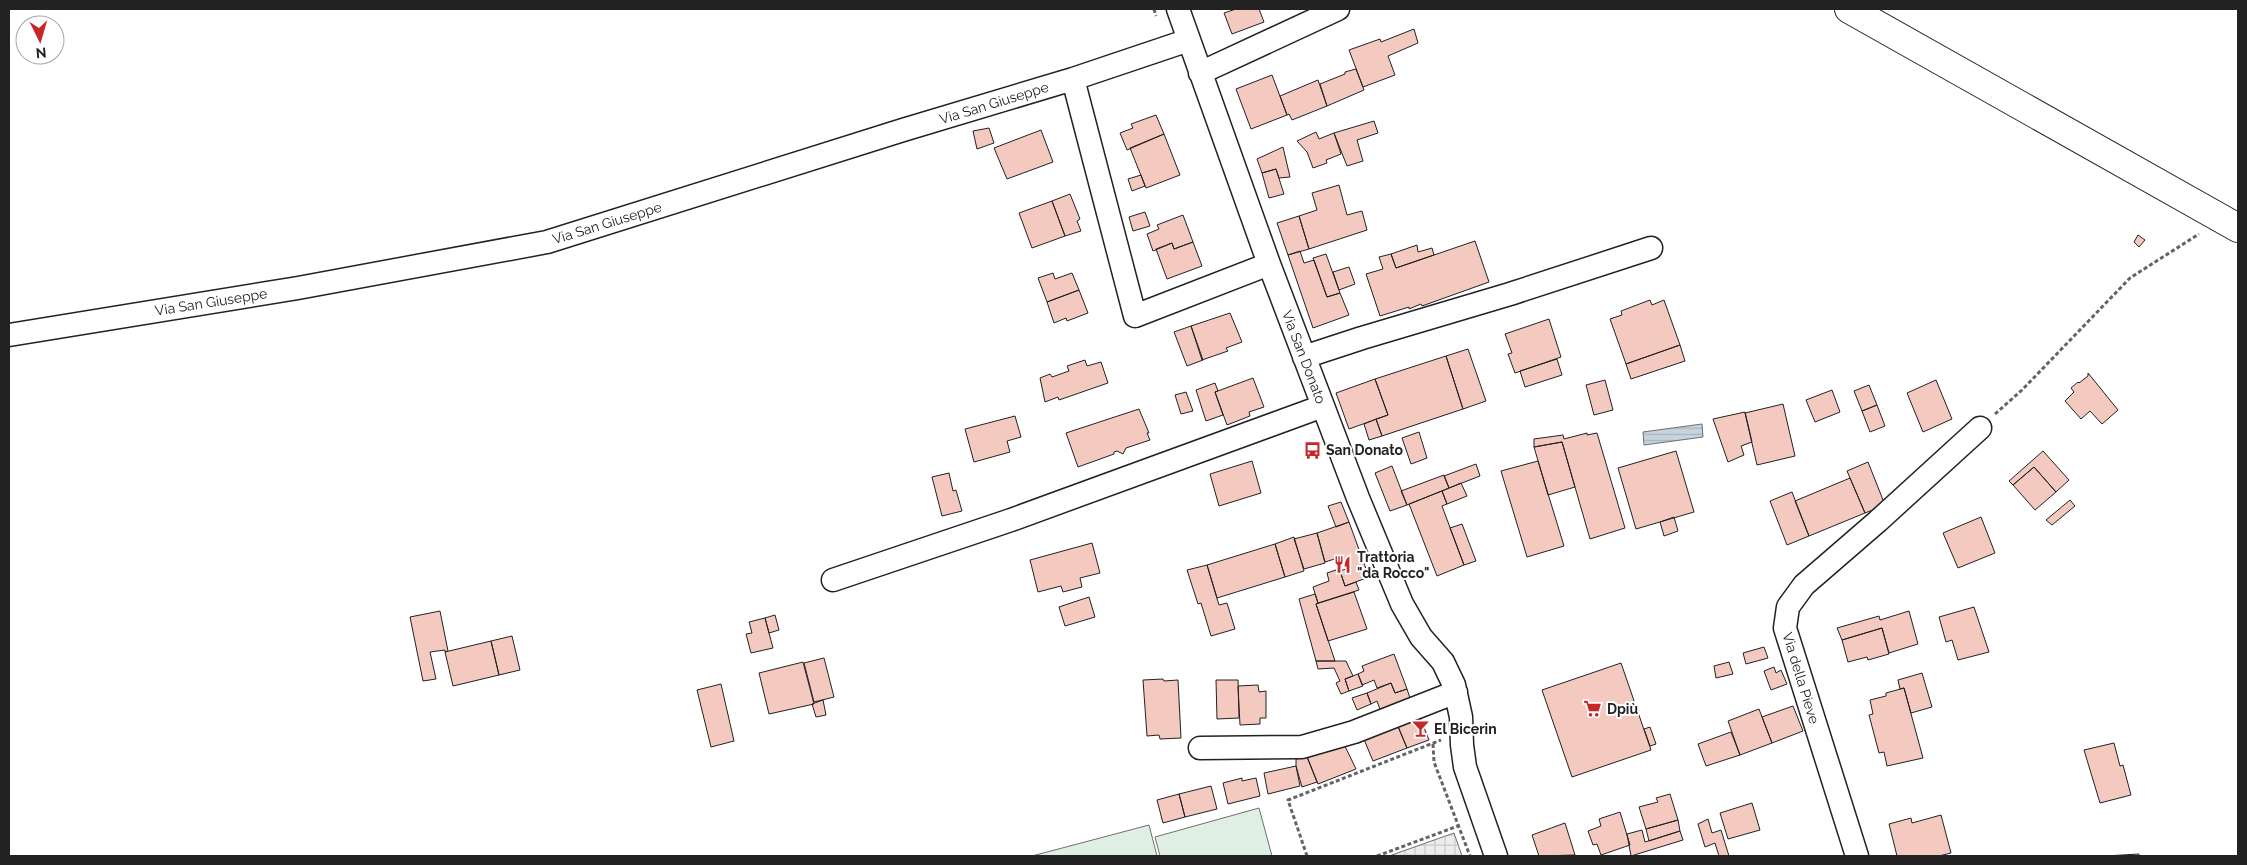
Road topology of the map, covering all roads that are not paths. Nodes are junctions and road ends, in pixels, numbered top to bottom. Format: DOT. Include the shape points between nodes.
graph roads {
  1 [pos="1178,9"];
  2 [pos="1338,9"];
  3 [pos="1848,9"];
  4 [pos="1189,40"];
  5 [pos="1200,72"];
  6 [pos="1073,79"];
  7 [pos="2238,228"];
  8 [pos="1651,248"];
  9 [pos="1269,264"];
  10 [pos="9,335"];
  11 [pos="1304,357"];
  12 [pos="1323,406"];
  13 [pos="1980,428"];
  14 [pos="833,580"];
  15 [pos="1456,692"];
  16 [pos="1200,748"];
  17 [pos="1496,856"];
  18 [pos="1857,856"];
  1 -- 4 [label="street, Via San Donato"];
  2 -- 5 [label="street"];
  3 -- 7 [label="main road"];
  4 -- 5 [label="street, Via San Donato"];
  4 -- 6 [label="street, Via San Giuseppe"];
  5 -- 9 [label="street, Via San Donato"];
  6 -- 9 [label="street" via="1135,316"];
  6 -- 10 [label="street, Via San Giuseppe" via="548,242 298,288"];
  8 -- 11 [label="street"];
  9 -- 11 [label="street, Via San Donato"];
  11 -- 12 [label="street, Via San Donato"];
  12 -- 14 [label="street" via="1011,520"];
  12 -- 15 [label="street, Via San Donato" via="1402,604 1422,636 1444,662"];
  13 -- 18 [label="street, Via della Pieve" via="1804,585 1788,607 1785,628"];
  15 -- 16 [label="street" via="1354,732 1302,748"];
  15 -- 17 [label="street, Via San Donato" via="1465,767"];
}
